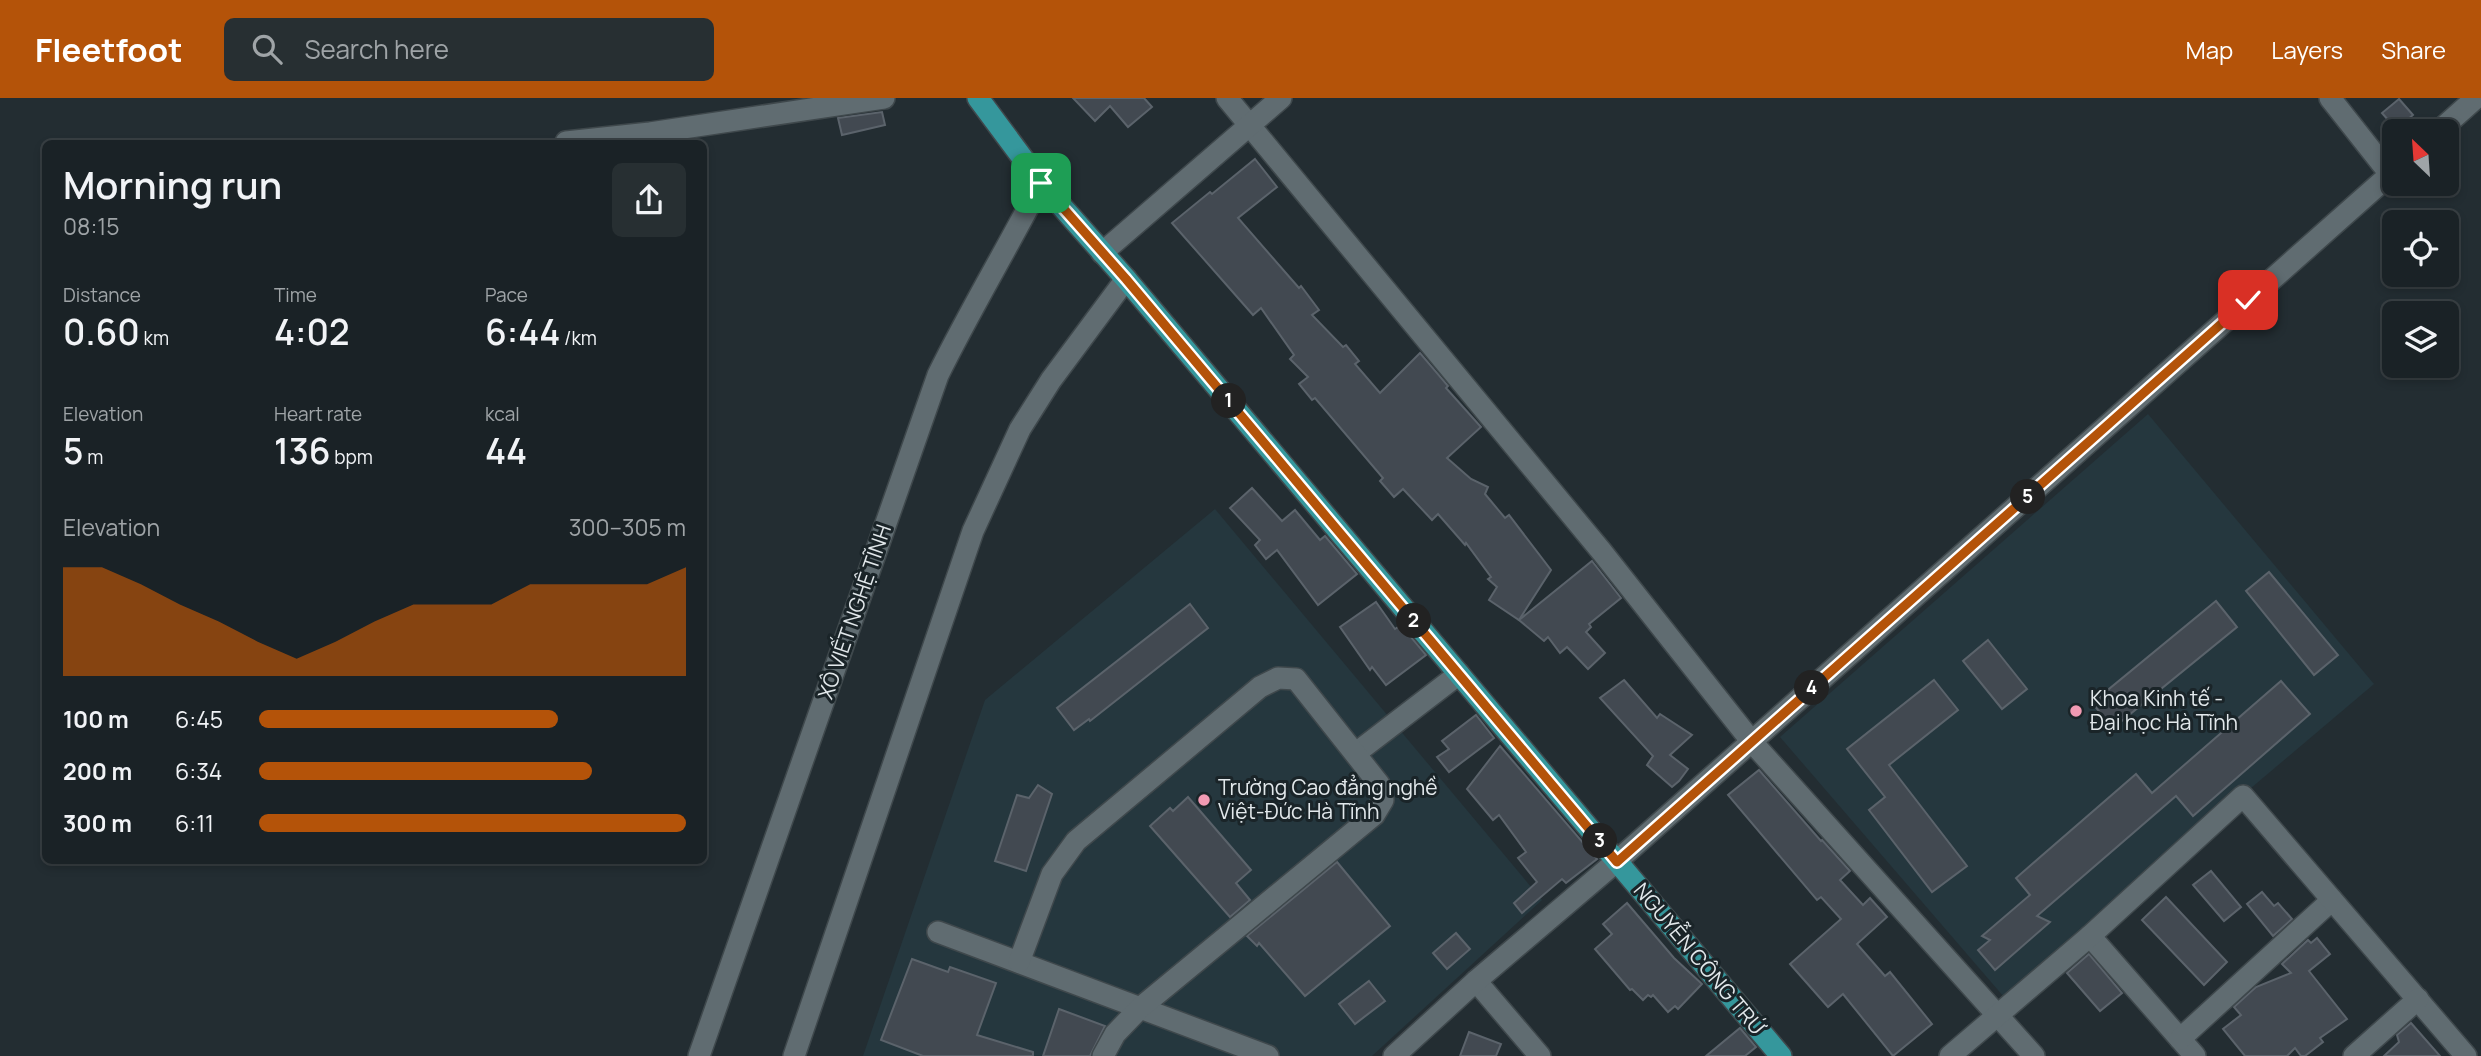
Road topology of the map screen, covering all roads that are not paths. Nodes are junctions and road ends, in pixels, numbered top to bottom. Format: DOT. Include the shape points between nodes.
graph roads {
  1 [pos="884,98"];
  2 [pos="978,98"];
  3 [pos="1227,98"];
  4 [pos="1281,98"];
  5 [pos="2330,98"];
  6 [pos="2476,98"];
  7 [pos="2452,119"];
  8 [pos="1250,125"];
  9 [pos="585,140"];
  10 [pos="2382,161"];
  11 [pos="2382,182"];
  12 [pos="1041,183"];
  13 [pos="1102,253"];
  14 [pos="1126,279"];
  15 [pos="1459,674"];
  16 [pos="1752,742"];
  17 [pos="1356,753"];
  18 [pos="1617,862"];
  19 [pos="2332,900"];
  20 [pos="938,932"];
  21 [pos="2090,936"];
  22 [pos="1019,962"];
  23 [pos="1476,981"];
  24 [pos="2417,999"];
  25 [pos="1140,1008"];
  26 [pos="1998,1014"];
  27 [pos="2180,1039"];
  28 [pos="699,1056"];
  29 [pos="794,1056"];
  30 [pos="1103,1056"];
  31 [pos="1268,1056"];
  32 [pos="1394,1056"];
  33 [pos="1540,1056"];
  34 [pos="1781,1056"];
  35 [pos="1950,1056"];
  36 [pos="2034,1056"];
  37 [pos="2194,1056"];
  38 [pos="2354,1056"];
  39 [pos="2466,1056"];
  1 -- 9 [label="street"];
  2 -- 12 [label="main road, NGUYỄN CÔNG TRỨ"];
  3 -- 8 [label="street"];
  4 -- 8 [label="street"];
  5 -- 10 [label="street"];
  6 -- 7 [label="street"];
  8 -- 13 [label="street"];
  8 -- 16 [label="street"];
  11 -- 16 [label="street"];
  12 -- 13 [label="main road, NGUYỄN CÔNG TRỨ"];
  12 -- 28 [label="street, XÔ VIẾT NGHỆ TĨNH" via="938,375"];
  13 -- 14 [label="main road, NGUYỄN CÔNG TRỨ"];
  14 -- 15 [label="main road, NGUYỄN CÔNG TRỨ"];
  14 -- 29 [label="street" via="1020,429 973,531"];
  15 -- 17 [label="street"];
  15 -- 18 [label="main road, NGUYỄN CÔNG TRỨ"];
  16 -- 18 [label="street"];
  16 -- 26 [label="street"];
  17 -- 22 [label="street" via="1296,679 1278,678 1260,687 1076,841 1052,874"];
  17 -- 25 [label="street" via="1379,783 1383,800 1374,815"];
  18 -- 23 [label="street"];
  18 -- 34 [label="main road, NGUYỄN CÔNG TRỨ"];
  19 -- 21 [label="street" via="2243,796"];
  19 -- 24 [label="street"];
  19 -- 27 [label="street"];
  20 -- 22 [label="street"];
  21 -- 26 [label="street"];
  21 -- 27 [label="street"];
  22 -- 25 [label="street"];
  23 -- 32 [label="street"];
  23 -- 33 [label="street"];
  24 -- 38 [label="street"];
  24 -- 39 [label="street"];
  25 -- 30 [label="street" via="1115,1034"];
  25 -- 31 [label="street"];
  26 -- 35 [label="street"];
  26 -- 36 [label="street"];
  27 -- 37 [label="street"];
}
